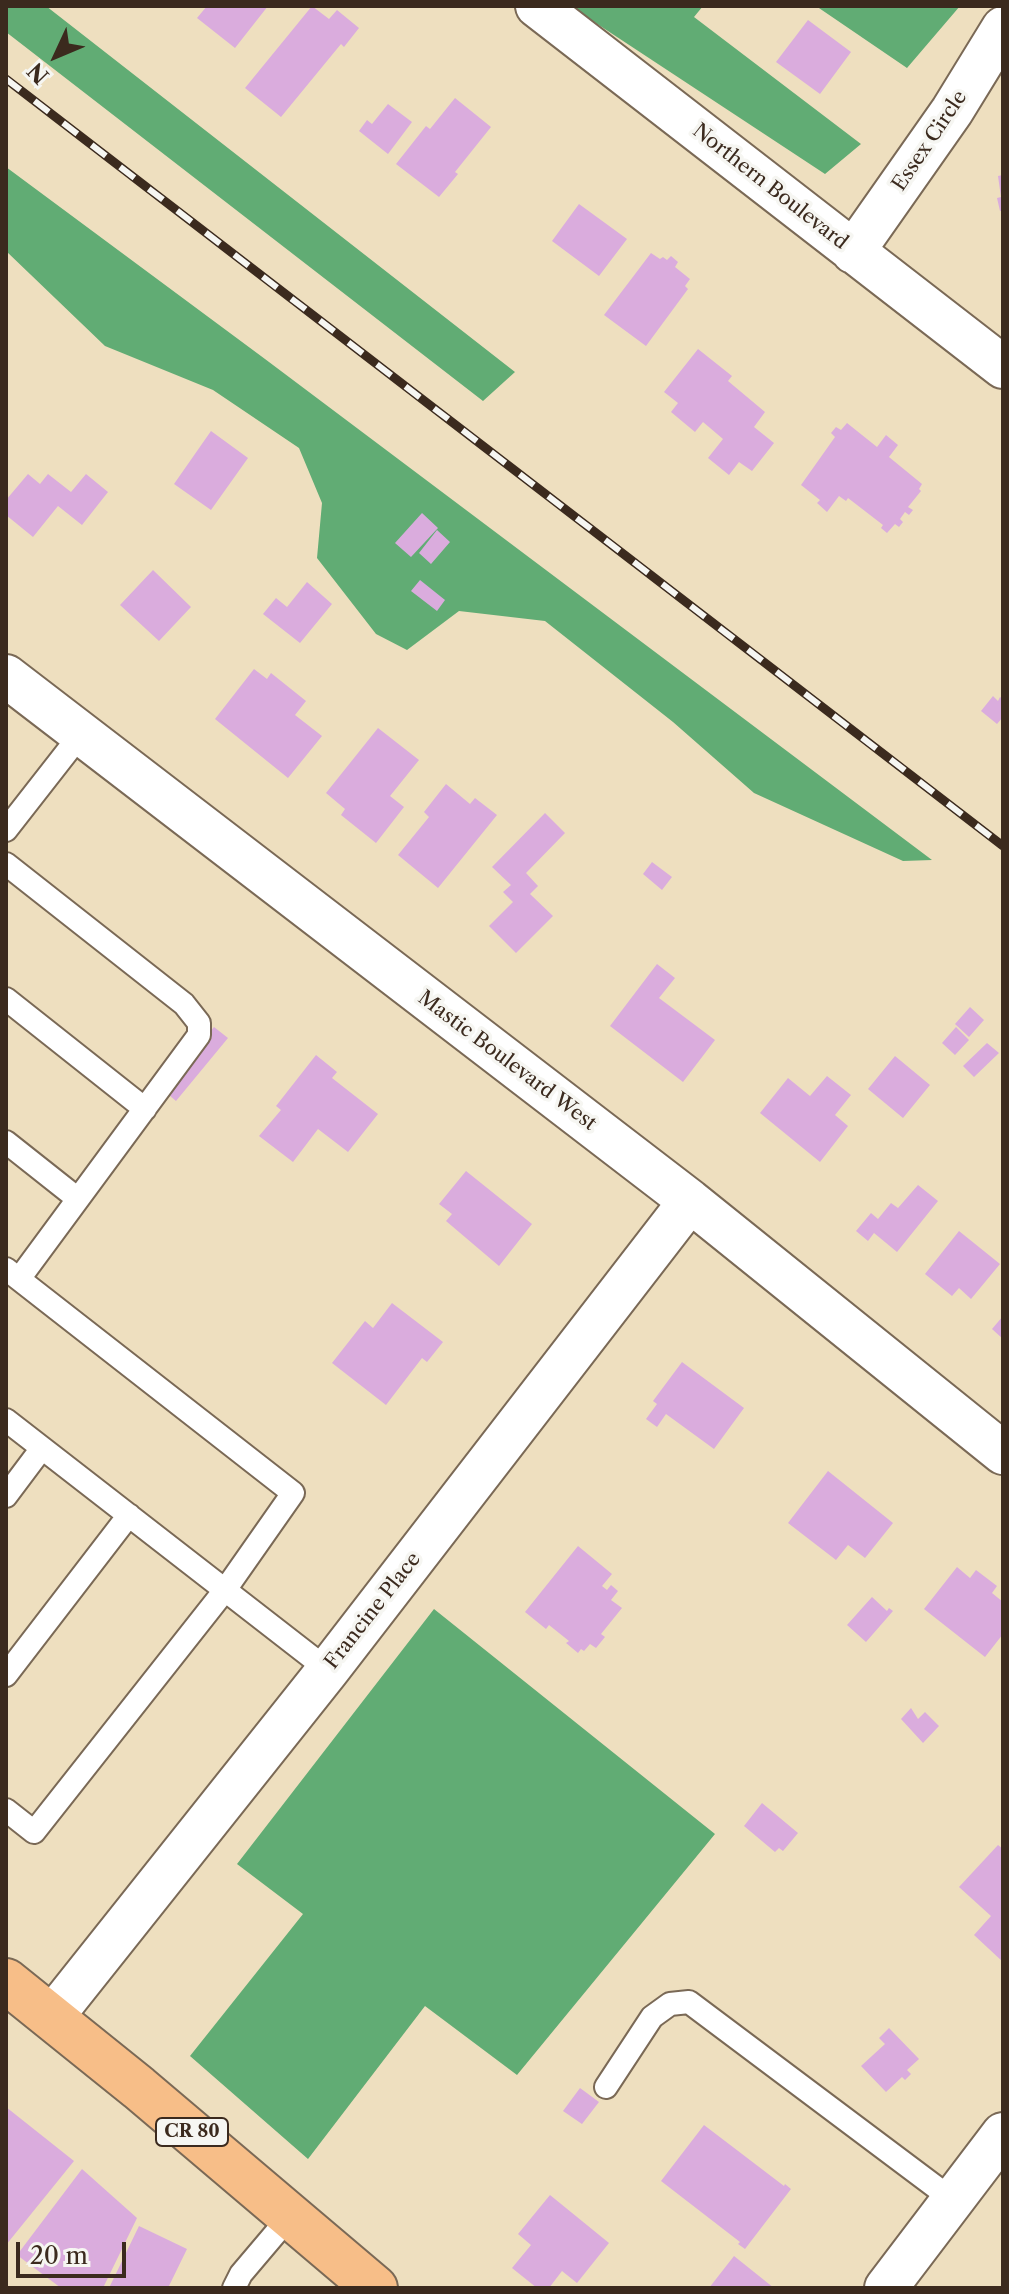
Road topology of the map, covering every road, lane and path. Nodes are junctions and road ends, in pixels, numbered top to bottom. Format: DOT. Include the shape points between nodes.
graph roads {
  1 [pos="537,6"];
  2 [pos="1003,28"];
  3 [pos="853,252"];
  4 [pos="1003,367"];
  5 [pos="6,676"];
  6 [pos="81,734"];
  7 [pos="6,830"];
  8 [pos="6,864"];
  9 [pos="6,999"];
  10 [pos="145,1109"];
  11 [pos="6,1142"];
  12 [pos="78,1199"];
  13 [pos="690,1201"];
  14 [pos="12,1274"];
  15 [pos="6,1420"];
  16 [pos="42,1448"];
  17 [pos="1003,1453"];
  18 [pos="6,1496"];
  19 [pos="129,1515"];
  20 [pos="225,1590"];
  21 [pos="328,1670"];
  22 [pos="6,1675"];
  23 [pos="6,1810"];
  24 [pos="6,1981"];
  25 [pos="52,2017"];
  26 [pos="606,2087"];
  27 [pos="1003,2134"];
  28 [pos="953,2200"];
  29 [pos="291,2215"];
  30 [pos="234,2288"];
  31 [pos="375,2288"];
  32 [pos="886,2288"];
  1 -- 3 [label="street, Northern Boulevard"];
  2 -- 3 [label="street, Essex Circle"];
  3 -- 4 [label="street, Northern Boulevard"];
  5 -- 6 [label="street, Mastic Boulevard West"];
  6 -- 7 [label="lane"];
  6 -- 13 [label="street, Mastic Boulevard West"];
  8 -- 10 [label="lane" via="184,1004 199,1023 199,1035"];
  9 -- 10 [label="lane"];
  10 -- 12 [label="lane"];
  11 -- 12 [label="lane"];
  12 -- 14 [label="lane"];
  13 -- 17 [label="street, Mastic Boulevard West"];
  13 -- 21 [label="street, Francine Place"];
  14 -- 20 [label="lane" via="293,1493"];
  15 -- 16 [label="lane"];
  16 -- 18 [label="lane"];
  16 -- 19 [label="lane"];
  19 -- 20 [label="lane"];
  19 -- 22 [label="lane"];
  20 -- 21 [label="lane"];
  20 -- 23 [label="lane" via="34,1832"];
  21 -- 25 [label="street, Francine Place"];
  24 -- 25 [label="main road, CR 80"];
  25 -- 29 [label="main road, CR 80"];
  26 -- 28 [label="lane" via="652,2017 670,2004 689,2002"];
  27 -- 28 [label="street"];
  28 -- 32 [label="street"];
  29 -- 30 [label="lane"];
  29 -- 31 [label="main road, CR 80"];
}
